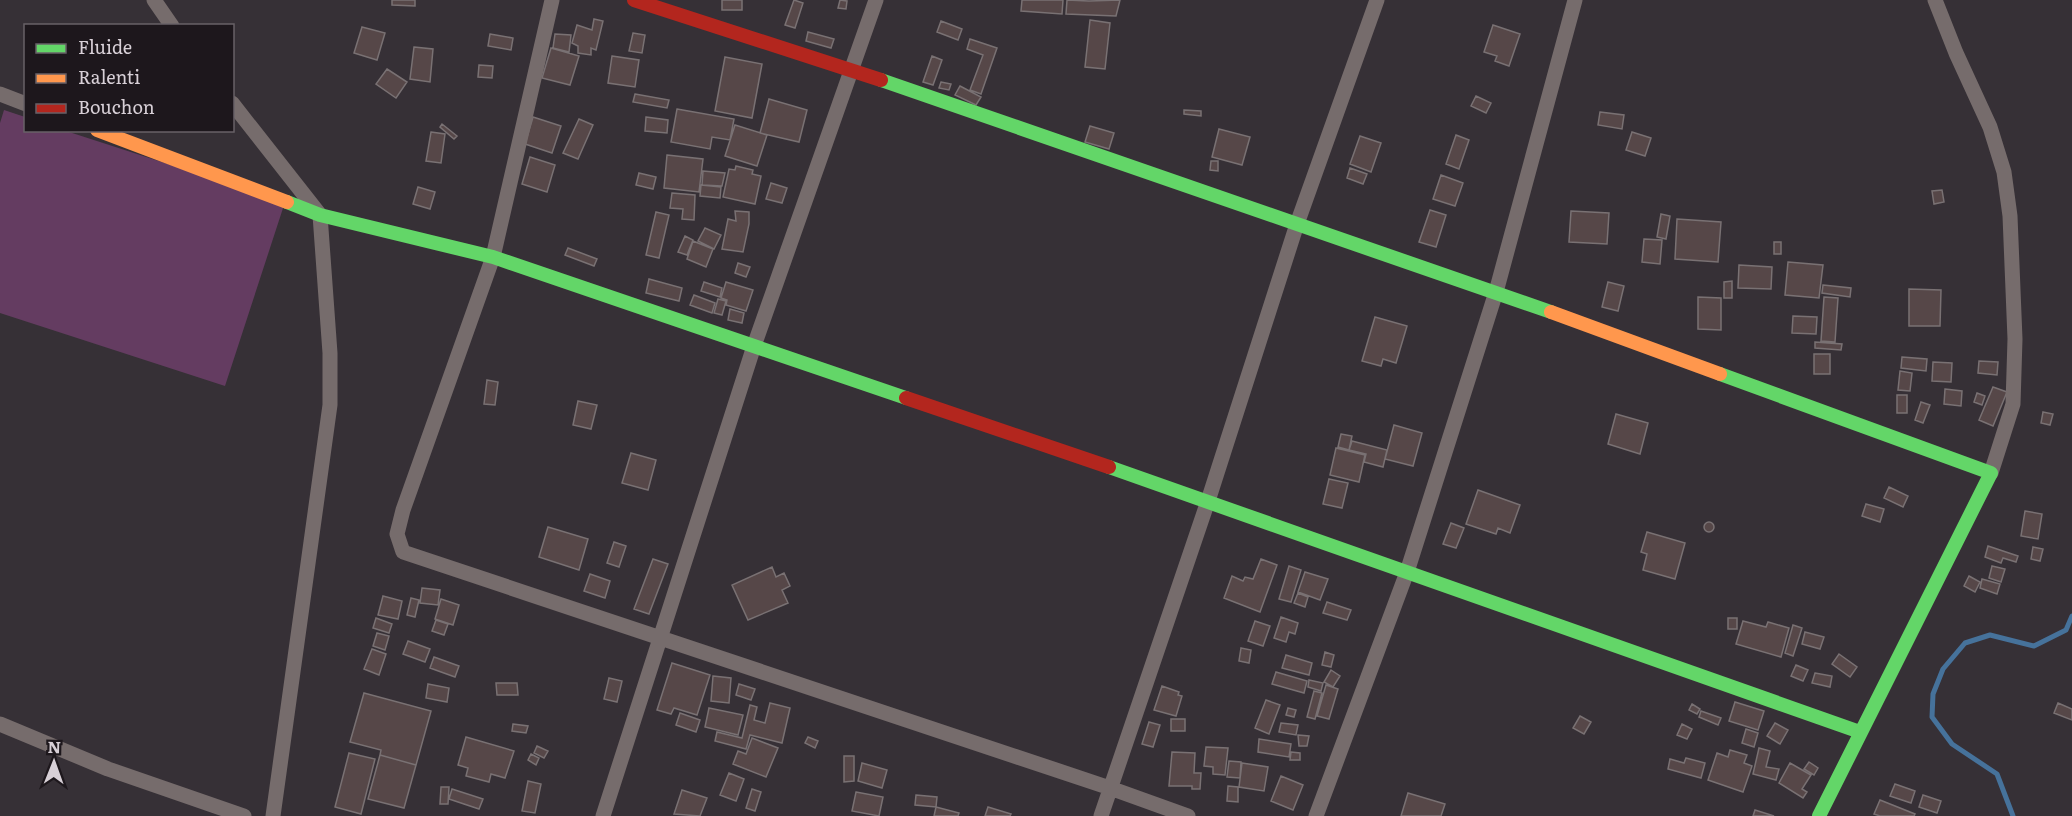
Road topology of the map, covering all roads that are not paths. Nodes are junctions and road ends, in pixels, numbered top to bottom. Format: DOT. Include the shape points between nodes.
graph roads {
  1 [pos="154,0"];
  2 [pos="552,0"];
  3 [pos="634,0"];
  4 [pos="876,0"];
  5 [pos="1377,0"];
  6 [pos="1575,0"];
  7 [pos="1935,0"];
  8 [pos="171,24"];
  9 [pos="851,70"];
  10 [pos="0,94"];
  11 [pos="24,103"];
  12 [pos="234,106"];
  13 [pos="102,132"];
  14 [pos="320,215"];
  15 [pos="1297,224"];
  16 [pos="493,257"];
  17 [pos="1496,292"];
  18 [pos="754,346"];
  19 [pos="1991,473"];
  20 [pos="1208,501"];
  21 [pos="1407,572"];
  22 [pos="662,637"];
  23 [pos="0,724"];
  24 [pos="1860,732"];
  25 [pos="1110,788"];
  26 [pos="244,816"];
  27 [pos="273,816"];
  28 [pos="603,816"];
  29 [pos="1101,816"];
  30 [pos="1188,816"];
  31 [pos="1316,816"];
  32 [pos="1819,816"];
  1 -- 8 [label="street"];
  2 -- 16 [label="street"];
  3 -- 9 [label="street"];
  4 -- 9 [label="street"];
  5 -- 15 [label="street"];
  6 -- 17 [label="street"];
  7 -- 19 [label="street" via="1990,127 2004,172 2010,216 2015,339 2013,404"];
  9 -- 15 [label="street"];
  9 -- 18 [label="street"];
  10 -- 11 [label="street"];
  12 -- 14 [label="street"];
  13 -- 14 [label="street"];
  14 -- 16 [label="street"];
  14 -- 27 [label="street" via="330,405"];
  15 -- 17 [label="street"];
  15 -- 20 [label="street"];
  16 -- 18 [label="street"];
  16 -- 22 [label="street" via="403,510 397,534 403,552"];
  17 -- 19 [label="street"];
  17 -- 21 [label="street"];
  18 -- 20 [label="street"];
  18 -- 22 [label="street"];
  19 -- 24 [label="street"];
  20 -- 21 [label="street"];
  20 -- 25 [label="street"];
  21 -- 24 [label="street"];
  21 -- 31 [label="street"];
  22 -- 25 [label="street"];
  22 -- 28 [label="street"];
  23 -- 26 [label="street" via="108,769"];
  24 -- 32 [label="street"];
  25 -- 29 [label="street"];
  25 -- 30 [label="street"];
}
